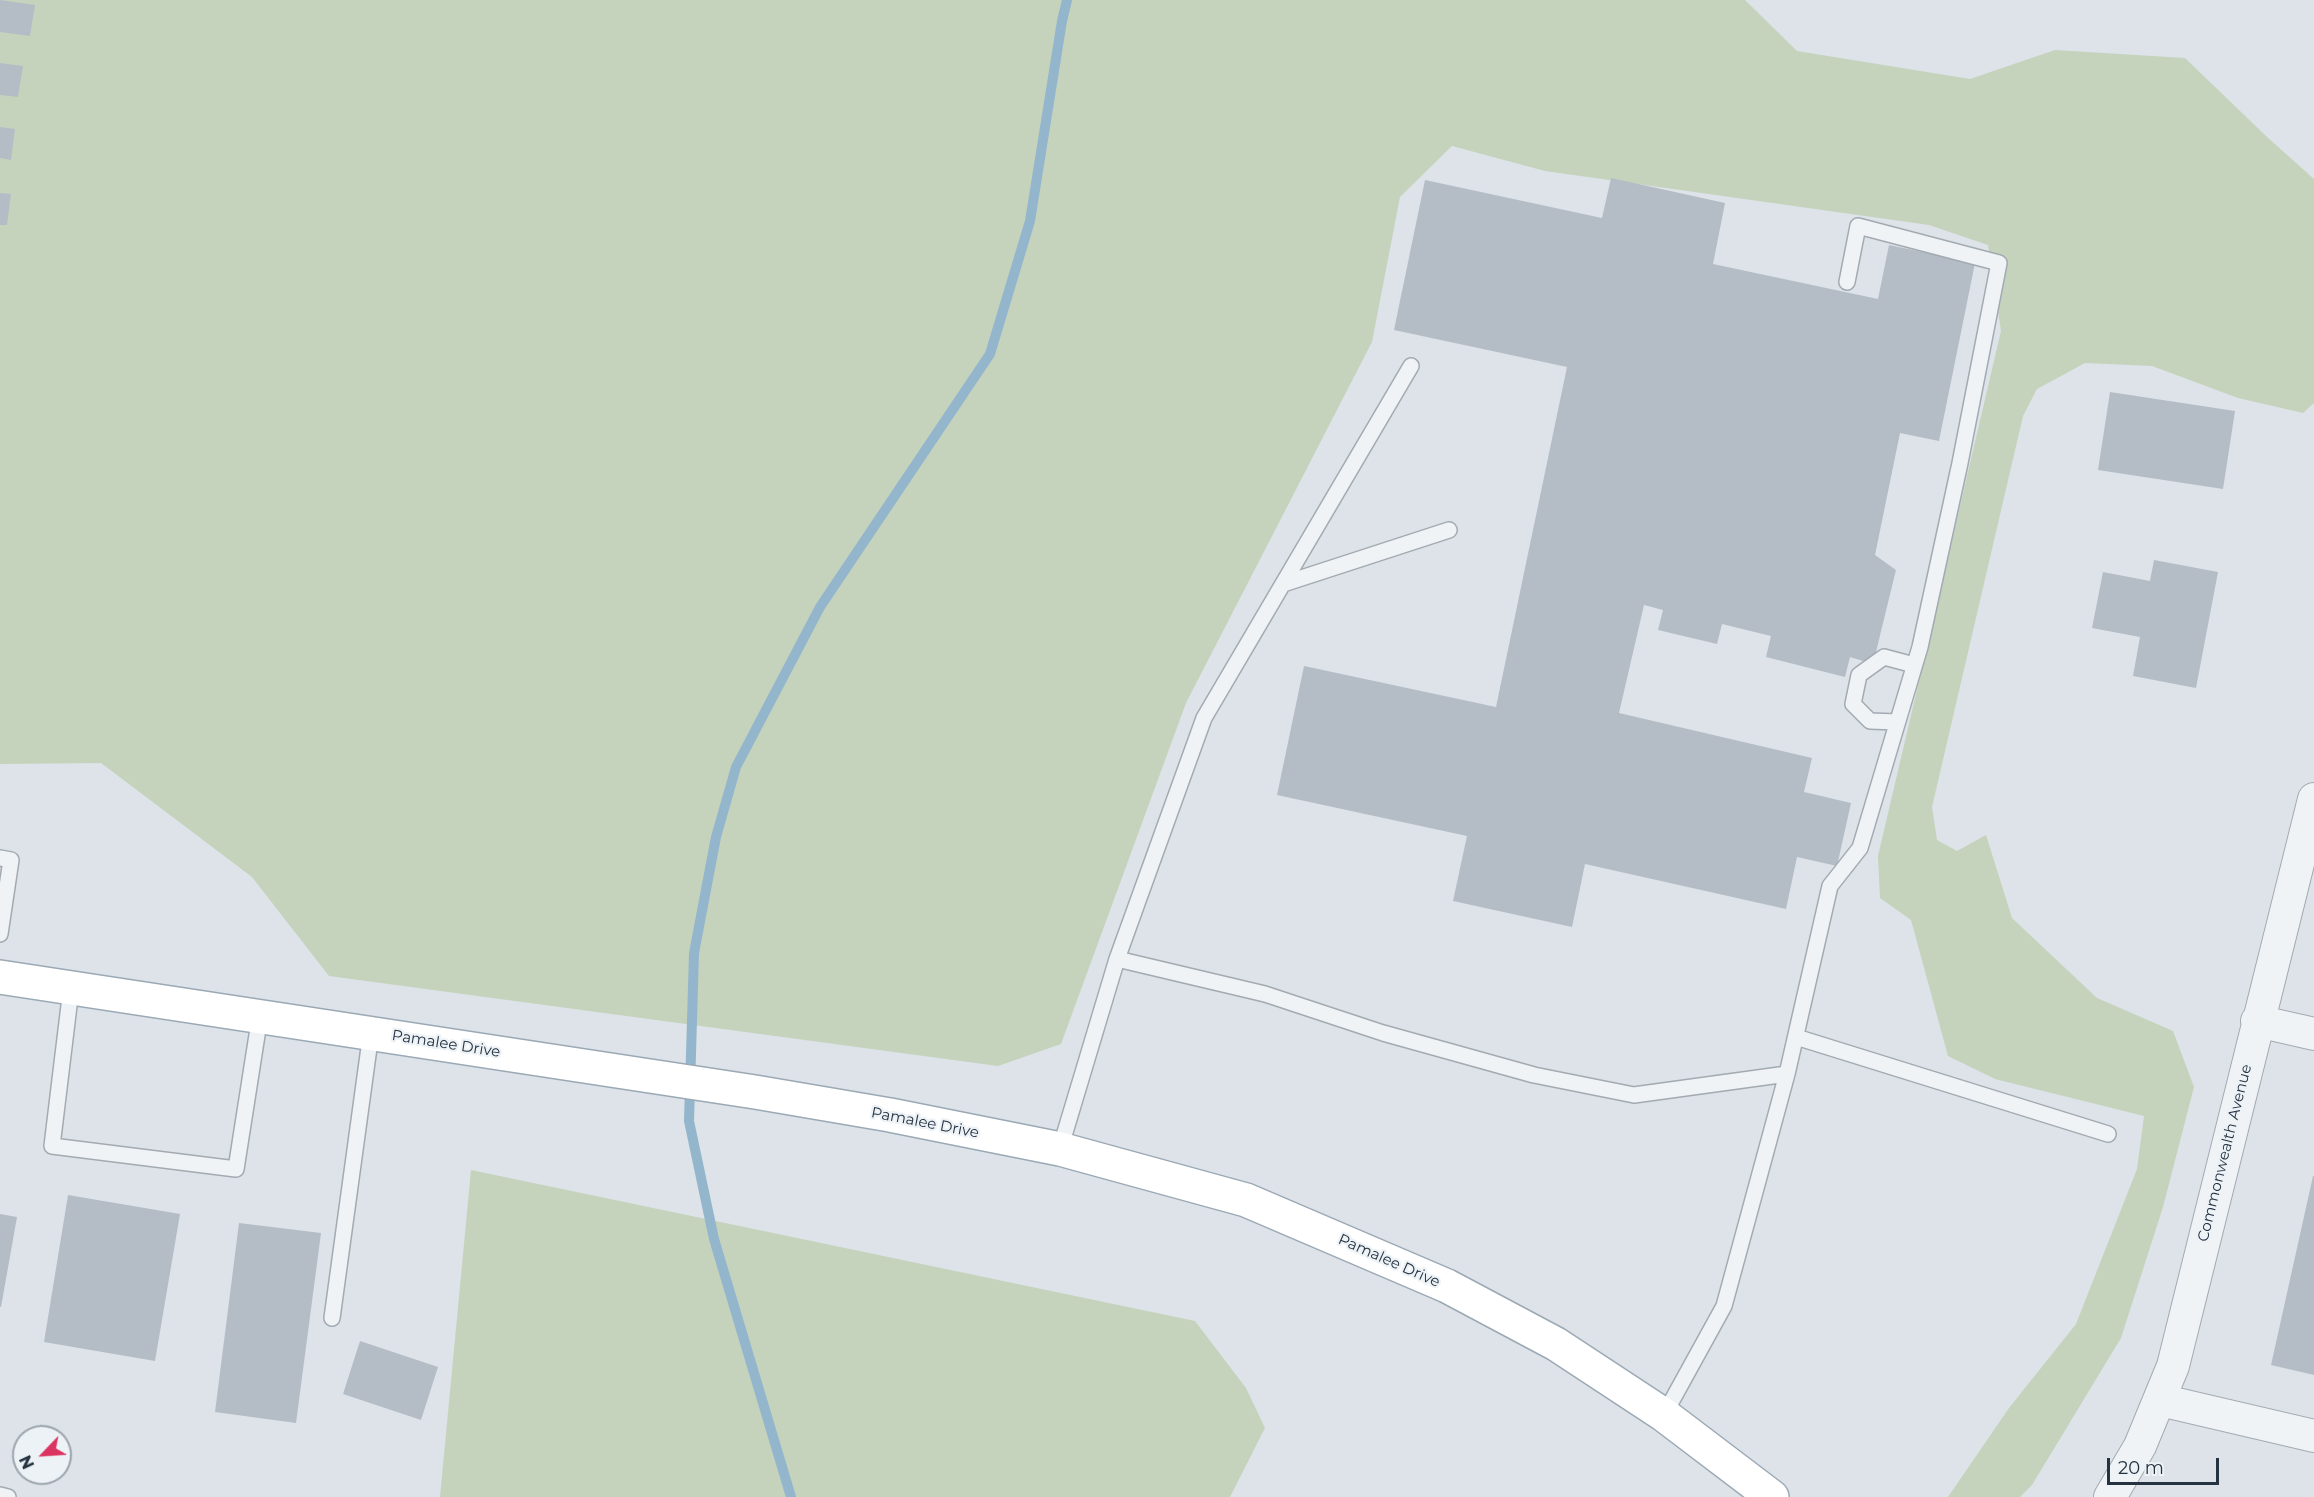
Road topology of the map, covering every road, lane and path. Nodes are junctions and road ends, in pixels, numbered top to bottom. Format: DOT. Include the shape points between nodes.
graph roads {
  1 [pos="1847,282"];
  2 [pos="1411,366"];
  3 [pos="1449,530"];
  4 [pos="1283,584"];
  5 [pos="1914,665"];
  6 [pos="1898,722"];
  7 [pos="2314,799"];
  8 [pos="0,858"];
  9 [pos="0,934"];
  10 [pos="1118,959"];
  11 [pos="0,977"];
  12 [pos="71,989"];
  13 [pos="260,1016"];
  14 [pos="2257,1021"];
  15 [pos="371,1033"];
  16 [pos="2314,1034"];
  17 [pos="1796,1037"];
  18 [pos="1788,1074"];
  19 [pos="2108,1134"];
  20 [pos="1060,1149"];
  21 [pos="332,1318"];
  22 [pos="2160,1400"];
  23 [pos="1664,1414"];
  24 [pos="2314,1436"];
  25 [pos="0,1495"];
  26 [pos="8,1497"];
  27 [pos="1772,1497"];
  28 [pos="2110,1497"];
  1 -- 5 [label="lane" via="1858,226 1999,263 1958,474"];
  2 -- 4 [label="lane"];
  3 -- 4 [label="lane"];
  4 -- 10 [label="lane" via="1204,718"];
  5 -- 6 [label="lane"];
  5 -- 6 [label="lane" via="1884,657 1859,675 1852,704 1870,721"];
  6 -- 17 [label="lane" via="1860,848 1830,886"];
  7 -- 14 [label="street, Commonwealth Avenue"];
  8 -- 9 [label="lane" via="11,860"];
  10 -- 18 [label="lane" via="1265,994 1383,1033 1534,1075 1634,1095"];
  10 -- 20 [label="lane"];
  11 -- 12 [label="main road, Pamalee Drive"];
  12 -- 13 [label="main road, Pamalee Drive"];
  12 -- 13 [label="lane" via="52,1146 236,1169"];
  13 -- 15 [label="main road, Pamalee Drive"];
  14 -- 16 [label="street"];
  14 -- 22 [label="street, Commonwealth Avenue" via="2173,1365"];
  15 -- 20 [label="main road, Pamalee Drive" via="755,1092"];
  15 -- 21 [label="lane"];
  17 -- 18 [label="lane"];
  17 -- 19 [label="lane"];
  18 -- 23 [label="lane" via="1724,1306"];
  20 -- 23 [label="main road, Pamalee Drive" via="1246,1200 1437,1282 1556,1344"];
  22 -- 24 [label="street"];
  22 -- 28 [label="street, Commonwealth Avenue" via="2140,1446"];
  23 -- 27 [label="main road, Pamalee Drive"];
  25 -- 26 [label="lane"];
}
